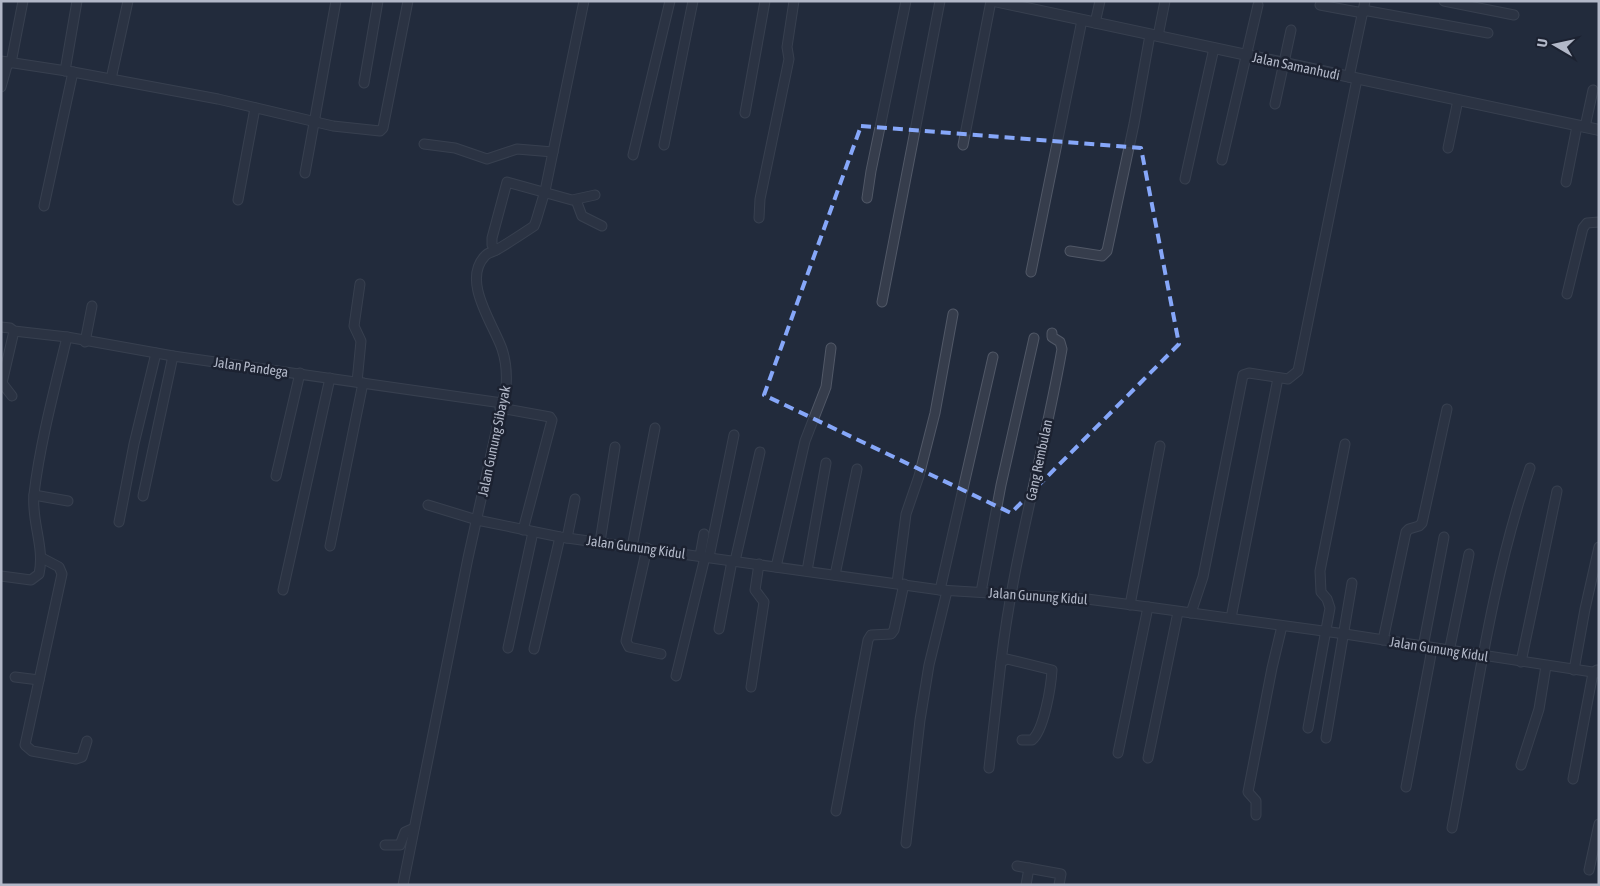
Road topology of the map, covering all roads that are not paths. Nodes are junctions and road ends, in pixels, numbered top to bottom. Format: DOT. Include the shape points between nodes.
graph roads {
  1 [pos="24,1"];
  2 [pos="77,1"];
  3 [pos="128,1"];
  4 [pos="336,1"];
  5 [pos="378,1"];
  6 [pos="408,1"];
  7 [pos="584,1"];
  8 [pos="670,1"];
  9 [pos="693,1"];
  10 [pos="765,1"];
  11 [pos="794,1"];
  12 [pos="906,1"];
  13 [pos="940,1"];
  14 [pos="993,1"];
  15 [pos="1100,1"];
  16 [pos="1165,1"];
  17 [pos="1444,1"];
  18 [pos="1016,4"];
  19 [pos="1320,5"];
  20 [pos="1258,6"];
  21 [pos="1364,8"];
  22 [pos="1514,15"];
  23 [pos="1082,20"];
  24 [pos="1096,23"];
  25 [pos="1291,30"];
  26 [pos="1488,33"];
  27 [pos="1154,35"];
  28 [pos="1214,48"];
  29 [pos="1245,55"];
  30 [pos="7,62"];
  31 [pos="1284,63"];
  32 [pos="69,71"];
  33 [pos="1353,78"];
  34 [pos="111,79"];
  35 [pos="364,83"];
  36 [pos="1,87"];
  37 [pos="1593,90"];
  38 [pos="1458,100"];
  39 [pos="1276,104"];
  40 [pos="255,108"];
  41 [pos="745,113"];
  42 [pos="314,121"];
  43 [pos="1581,126"];
  44 [pos="1599,130"];
  45 [pos="424,144"];
  46 [pos="664,145"];
  47 [pos="963,145"];
  48 [pos="1448,148"];
  49 [pos="553,152"];
  50 [pos="633,155"];
  51 [pos="1222,160"];
  52 [pos="305,173"];
  53 [pos="1185,179"];
  54 [pos="1566,182"];
  55 [pos="545,191"];
  56 [pos="595,195"];
  57 [pos="867,198"];
  58 [pos="238,200"];
  59 [pos="576,200"];
  60 [pos="44,206"];
  61 [pos="759,218"];
  62 [pos="1599,222"];
  63 [pos="602,226"];
  64 [pos="496,250"];
  65 [pos="1070,252"];
  66 [pos="1031,272"];
  67 [pos="360,284"];
  68 [pos="1567,294"];
  69 [pos="882,302"];
  70 [pos="92,306"];
  71 [pos="953,314"];
  72 [pos="1,327"];
  73 [pos="14,332"];
  74 [pos="1052,333"];
  75 [pos="67,337"];
  76 [pos="1034,338"];
  77 [pos="85,342"];
  78 [pos="831,348"];
  79 [pos="156,353"];
  80 [pos="173,356"];
  81 [pos="993,357"];
  82 [pos="300,373"];
  83 [pos="330,378"];
  84 [pos="1278,378"];
  85 [pos="360,382"];
  86 [pos="12,396"];
  87 [pos="501,405"];
  88 [pos="1447,409"];
  89 [pos="655,428"];
  90 [pos="734,435"];
  91 [pos="1346,444"];
  92 [pos="1160,446"];
  93 [pos="615,447"];
  94 [pos="760,452"];
  95 [pos="826,463"];
  96 [pos="1530,468"];
  97 [pos="856,469"];
  98 [pos="276,476"];
  99 [pos="1557,491"];
  100 [pos="34,496"];
  101 [pos="143,496"];
  102 [pos="575,499"];
  103 [pos="68,501"];
  104 [pos="428,505"];
  105 [pos="478,520"];
  106 [pos="119,522"];
  107 [pos="523,530"];
  108 [pos="533,532"];
  109 [pos="704,534"];
  110 [pos="563,537"];
  111 [pos="1444,537"];
  112 [pos="600,542"];
  113 [pos="330,546"];
  114 [pos="632,547"];
  115 [pos="1599,547"];
  116 [pos="647,548"];
  117 [pos="1469,554"];
  118 [pos="705,557"];
  119 [pos="42,558"];
  120 [pos="734,561"];
  121 [pos="759,564"];
  122 [pos="776,567"];
  123 [pos="807,571"];
  124 [pos="835,575"];
  125 [pos="1,576"];
  126 [pos="900,583"];
  127 [pos="1352,583"];
  128 [pos="283,590"];
  129 [pos="944,590"];
  130 [pos="981,592"];
  131 [pos="1013,594"];
  132 [pos="1130,605"];
  133 [pos="1148,607"];
  134 [pos="1178,612"];
  135 [pos="1191,613"];
  136 [pos="1230,618"];
  137 [pos="1282,626"];
  138 [pos="719,629"];
  139 [pos="1327,632"];
  140 [pos="1345,634"];
  141 [pos="1383,640"];
  142 [pos="508,648"];
  143 [pos="1427,648"];
  144 [pos="534,649"];
  145 [pos="1449,652"];
  146 [pos="661,654"];
  147 [pos="1483,656"];
  148 [pos="1001,662"];
  149 [pos="1521,662"];
  150 [pos="1546,666"];
  151 [pos="1574,670"];
  152 [pos="1597,671"];
  153 [pos="676,676"];
  154 [pos="15,677"];
  155 [pos="39,680"];
  156 [pos="751,687"];
  157 [pos="1308,728"];
  158 [pos="1326,738"];
  159 [pos="1022,740"];
  160 [pos="86,741"];
  161 [pos="1118,753"];
  162 [pos="1148,758"];
  163 [pos="1521,765"];
  164 [pos="989,768"];
  165 [pos="1573,779"];
  166 [pos="1406,787"];
  167 [pos="836,810"];
  168 [pos="1256,814"];
  169 [pos="1599,824"];
  170 [pos="414,828"];
  171 [pos="1452,828"];
  172 [pos="906,843"];
  173 [pos="386,845"];
  174 [pos="1017,866"];
  175 [pos="1029,868"];
  176 [pos="1589,870"];
  177 [pos="403,885"];
  178 [pos="1026,885"];
  179 [pos="1059,885"];
  1 -- 30 [label="street"];
  2 -- 32 [label="street"];
  3 -- 34 [label="street"];
  4 -- 42 [label="street"];
  5 -- 35 [label="street"];
  6 -- 42 [label="street" via="382,130 343,128"];
  7 -- 49 [label="street, Jalan Gunung Sibayak"];
  8 -- 50 [label="street"];
  9 -- 46 [label="street"];
  10 -- 41 [label="street"];
  11 -- 61 [label="street" via="787,47 789,59"];
  12 -- 57 [label="street"];
  13 -- 69 [label="street"];
  14 -- 18 [label="street, Jalan Samanhudi"];
  14 -- 47 [label="street"];
  15 -- 24 [label="street"];
  16 -- 27 [label="street"];
  17 -- 22 [label="street"];
  18 -- 23 [label="street, Jalan Samanhudi"];
  19 -- 21 [label="street"];
  20 -- 29 [label="street"];
  21 -- 26 [label="street"];
  21 -- 33 [label="street"];
  23 -- 24 [label="street, Jalan Samanhudi"];
  23 -- 66 [label="street"];
  24 -- 27 [label="street, Jalan Samanhudi"];
  25 -- 31 [label="street"];
  27 -- 28 [label="street, Jalan Samanhudi"];
  27 -- 65 [label="street" via="1107,251 1102,256"];
  28 -- 29 [label="street, Jalan Samanhudi"];
  28 -- 53 [label="street"];
  29 -- 31 [label="street, Jalan Samanhudi"];
  29 -- 51 [label="street"];
  30 -- 32 [label="street"];
  30 -- 36 [label="street"];
  31 -- 33 [label="street, Jalan Samanhudi"];
  31 -- 39 [label="street"];
  32 -- 34 [label="street"];
  32 -- 60 [label="street"];
  33 -- 38 [label="street, Jalan Samanhudi"];
  33 -- 84 [label="street" via="1299,367 1293,377"];
  34 -- 40 [label="street"];
  37 -- 43 [label="street"];
  38 -- 43 [label="street, Jalan Samanhudi"];
  38 -- 48 [label="street"];
  40 -- 42 [label="street"];
  40 -- 58 [label="street"];
  42 -- 52 [label="street"];
  43 -- 44 [label="street, Jalan Samanhudi"];
  43 -- 54 [label="street"];
  45 -- 49 [label="street" via="455,148 487,159 517,149"];
  49 -- 55 [label="street, Jalan Gunung Sibayak"];
  55 -- 59 [label="street"];
  55 -- 64 [label="street, Jalan Gunung Sibayak" via="534,226"];
  55 -- 64 [label="street" via="506,183 492,238"];
  56 -- 59 [label="street"];
  59 -- 63 [label="street" via="582,216"];
  62 -- 68 [label="street" via="1587,223 1583,228"];
  64 -- 87 [label="street, Jalan Gunung Sibayak" via="487,253 480,264 478,293 504,358 507,378"];
  67 -- 85 [label="street" via="354,326 361,341"];
  70 -- 77 [label="street"];
  71 -- 126 [label="street" via="935,413 906,514"];
  72 -- 73 [label="street, Jalan Pandega"];
  73 -- 75 [label="street, Jalan Pandega"];
  73 -- 86 [label="street" via="2,383"];
  74 -- 131 [label="street, Gang Rembulan" via="1052,338 1060,342 1062,349"];
  75 -- 77 [label="street, Jalan Pandega"];
  75 -- 100 [label="street"];
  76 -- 130 [label="street"];
  77 -- 79 [label="street, Jalan Pandega"];
  78 -- 122 [label="street" via="826,387 805,441"];
  79 -- 80 [label="street, Jalan Pandega"];
  79 -- 106 [label="street"];
  80 -- 82 [label="street, Jalan Pandega"];
  80 -- 101 [label="street"];
  81 -- 129 [label="street"];
  82 -- 83 [label="street, Jalan Pandega"];
  82 -- 98 [label="street"];
  83 -- 85 [label="street, Jalan Pandega"];
  83 -- 128 [label="street"];
  84 -- 135 [label="street" via="1249,373 1241,380 1203,578"];
  84 -- 136 [label="street"];
  85 -- 87 [label="street, Jalan Pandega"];
  85 -- 113 [label="street"];
  87 -- 105 [label="street, Jalan Gunung Sibayak"];
  87 -- 107 [label="street, Jalan Pandega" via="552,420"];
  88 -- 141 [label="street" via="1422,522 1406,532"];
  89 -- 114 [label="street"];
  90 -- 118 [label="street"];
  91 -- 139 [label="street" via="1320,571 1321,592 1330,608"];
  92 -- 132 [label="street"];
  93 -- 112 [label="street"];
  94 -- 120 [label="street"];
  95 -- 123 [label="street"];
  96 -- 147 [label="street" via="1516,512"];
  97 -- 124 [label="street"];
  99 -- 149 [label="street"];
  100 -- 103 [label="street"];
  100 -- 119 [label="street"];
  102 -- 110 [label="street"];
  104 -- 105 [label="street, Jalan Gunung Kidul"];
  105 -- 107 [label="street, Jalan Gunung Kidul"];
  105 -- 170 [label="street, Jalan Gunung Sibayak"];
  107 -- 108 [label="street, Jalan Gunung Kidul"];
  108 -- 110 [label="street, Jalan Gunung Kidul"];
  108 -- 142 [label="street"];
  109 -- 118 [label="street"];
  110 -- 112 [label="street, Jalan Gunung Kidul"];
  110 -- 144 [label="street"];
  111 -- 143 [label="street"];
  112 -- 114 [label="street, Jalan Gunung Kidul"];
  114 -- 116 [label="street, Jalan Gunung Kidul"];
  115 -- 151 [label="street"];
  116 -- 118 [label="street, Jalan Gunung Kidul"];
  116 -- 146 [label="street" via="627,644"];
  117 -- 145 [label="street"];
  118 -- 120 [label="street, Jalan Gunung Kidul"];
  118 -- 153 [label="street"];
  119 -- 125 [label="street" via="39,574 34,580"];
  119 -- 155 [label="street" via="59,568 62,574"];
  120 -- 121 [label="street, Jalan Gunung Kidul"];
  120 -- 138 [label="street"];
  121 -- 122 [label="street, Jalan Gunung Kidul"];
  121 -- 156 [label="street" via="755,590 764,602"];
  122 -- 123 [label="street, Jalan Gunung Kidul"];
  123 -- 124 [label="street, Jalan Gunung Kidul"];
  124 -- 126 [label="street, Jalan Gunung Kidul"];
  126 -- 129 [label="street, Jalan Gunung Kidul"];
  126 -- 167 [label="street" via="894,630 891,634 871,635 868,640"];
  127 -- 140 [label="street"];
  129 -- 130 [label="street, Jalan Gunung Kidul"];
  129 -- 172 [label="street" via="920,720"];
  130 -- 131 [label="street, Jalan Gunung Kidul"];
  131 -- 132 [label="street, Jalan Gunung Kidul"];
  131 -- 148 [label="street, Gang Rembulan"];
  132 -- 133 [label="street, Jalan Gunung Kidul"];
  133 -- 134 [label="street, Jalan Gunung Kidul"];
  133 -- 161 [label="street"];
  134 -- 135 [label="street, Jalan Gunung Kidul"];
  134 -- 162 [label="street"];
  135 -- 136 [label="street, Jalan Gunung Kidul"];
  136 -- 137 [label="street, Jalan Gunung Kidul"];
  137 -- 139 [label="street, Jalan Gunung Kidul"];
  137 -- 168 [label="street" via="1248,792 1256,802"];
  139 -- 140 [label="street, Jalan Gunung Kidul"];
  139 -- 157 [label="street"];
  140 -- 141 [label="street, Jalan Gunung Kidul"];
  140 -- 158 [label="street"];
  141 -- 143 [label="street, Jalan Gunung Kidul"];
  143 -- 145 [label="street, Jalan Gunung Kidul"];
  143 -- 166 [label="street"];
  145 -- 147 [label="street, Jalan Gunung Kidul"];
  147 -- 149 [label="street, Jalan Gunung Kidul"];
  147 -- 171 [label="street"];
  148 -- 159 [label="street" via="1008,659 1052,670 1044,714 1036,736 1032,740"];
  148 -- 164 [label="street, Gang Rembulan"];
  149 -- 150 [label="street, Jalan Gunung Kidul"];
  150 -- 151 [label="street, Jalan Gunung Kidul"];
  150 -- 163 [label="street" via="1539,709"];
  151 -- 152 [label="street, Jalan Gunung Kidul"];
  152 -- 165 [label="street"];
  154 -- 155 [label="street"];
  155 -- 160 [label="street" via="26,748 76,758 82,757"];
  169 -- 176 [label="street"];
  170 -- 173 [label="street" via="405,832 400,845"];
  170 -- 177 [label="street, Jalan Gunung Sibayak"];
  174 -- 175 [label="street"];
  175 -- 178 [label="street"];
  175 -- 179 [label="street" via="1061,874"];
}
